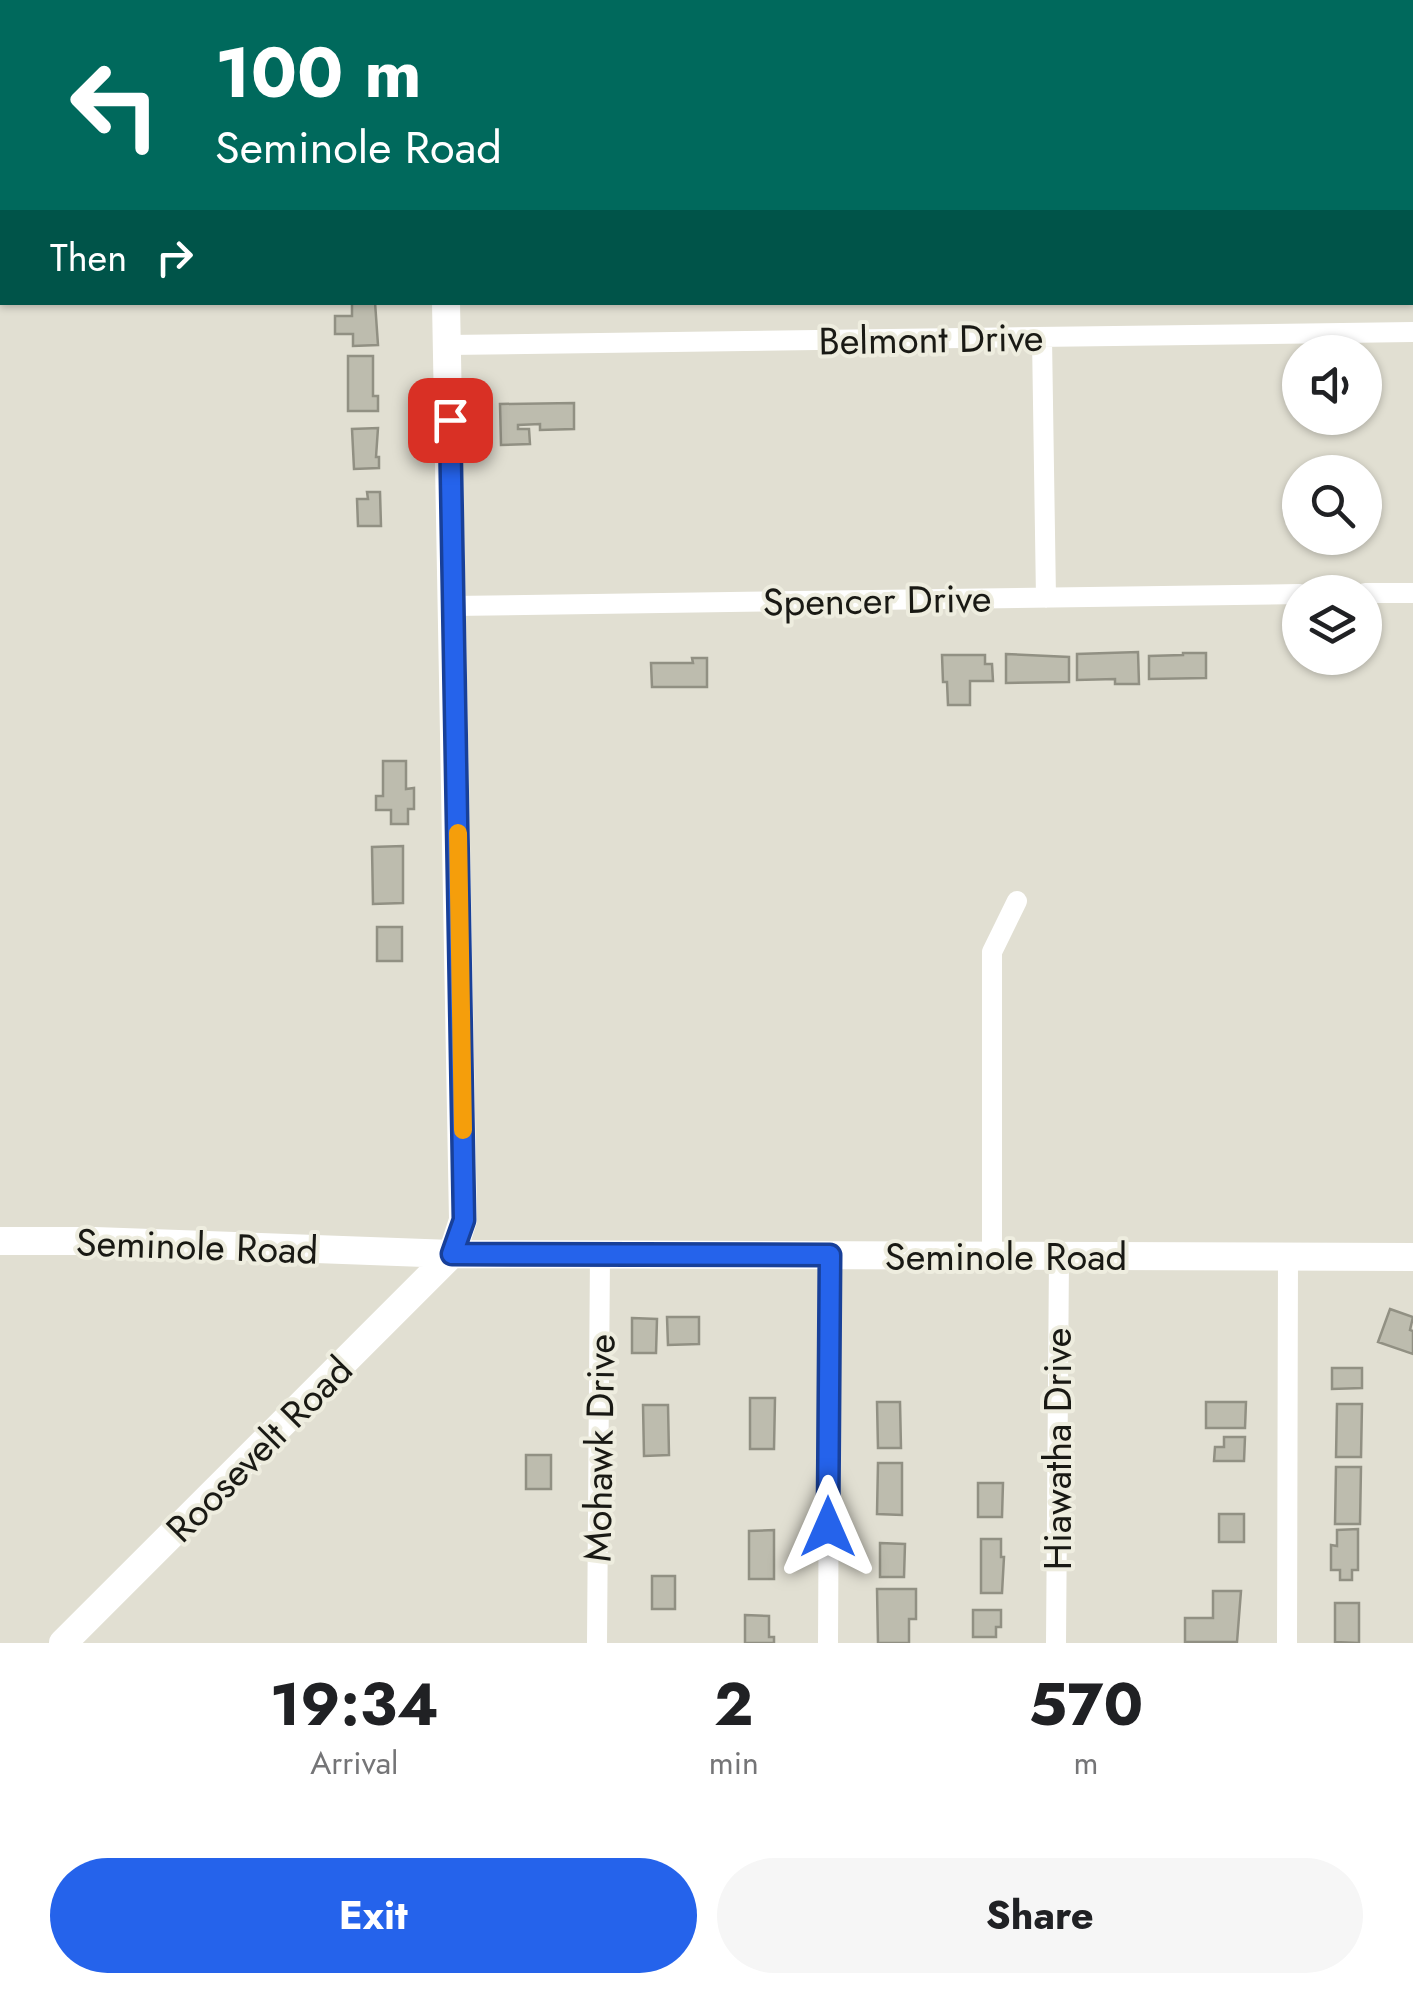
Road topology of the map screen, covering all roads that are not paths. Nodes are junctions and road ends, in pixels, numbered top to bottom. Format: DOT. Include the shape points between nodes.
graph roads {
  1 [pos="446,305"];
  2 [pos="1413,332"];
  3 [pos="1042,338"];
  4 [pos="448,345"];
  5 [pos="1382,593"];
  6 [pos="1413,593"];
  7 [pos="1282,594"];
  8 [pos="1046,598"];
  9 [pos="453,606"];
  10 [pos="1017,900"];
  11 [pos="0,1241"];
  12 [pos="452,1254"];
  13 [pos="600,1254"];
  14 [pos="830,1255"];
  15 [pos="992,1255"];
  16 [pos="1058,1256"];
  17 [pos="1288,1256"];
  18 [pos="1413,1257"];
  19 [pos="64,1643"];
  20 [pos="597,1643"];
  21 [pos="828,1643"];
  22 [pos="1056,1643"];
  23 [pos="1287,1643"];
  1 -- 4 [label="street"];
  2 -- 3 [label="street, Belmont Drive"];
  3 -- 4 [label="street, Belmont Drive"];
  3 -- 8 [label="street"];
  4 -- 9 [label="street"];
  5 -- 6 [label="street"];
  7 -- 8 [label="street, Spencer Drive"];
  8 -- 9 [label="street, Spencer Drive"];
  9 -- 12 [label="street" via="464,1220"];
  10 -- 15 [label="street" via="992,952"];
  11 -- 12 [label="street, Seminole Road"];
  12 -- 13 [label="street, Seminole Road"];
  12 -- 19 [label="street, Roosevelt Road"];
  13 -- 14 [label="street, Seminole Road"];
  13 -- 20 [label="street, Mohawk Drive"];
  14 -- 15 [label="street, Seminole Road"];
  14 -- 21 [label="street"];
  15 -- 16 [label="street, Seminole Road"];
  16 -- 17 [label="street, Seminole Road"];
  16 -- 22 [label="street, Hiawatha Drive"];
  17 -- 18 [label="street, Seminole Road"];
  17 -- 23 [label="street"];
}
